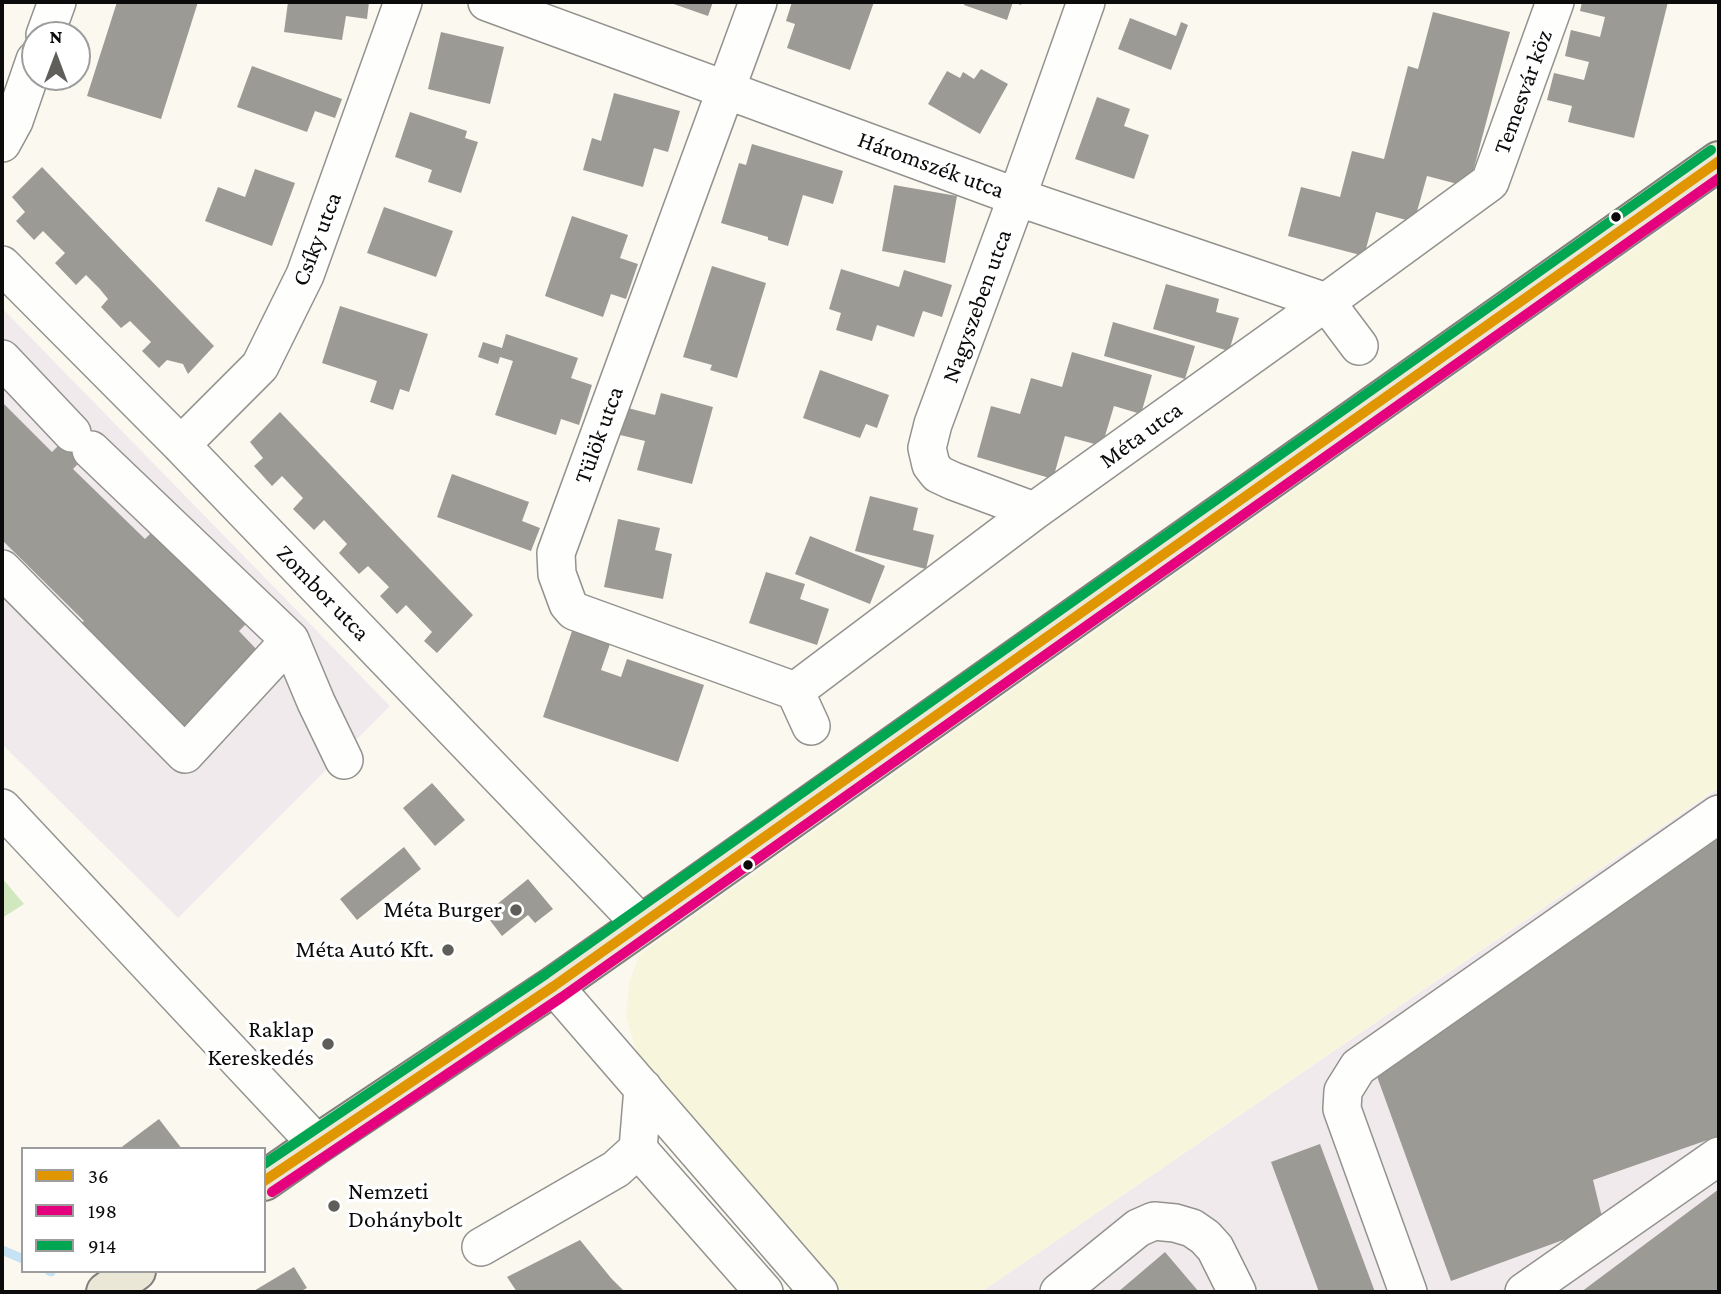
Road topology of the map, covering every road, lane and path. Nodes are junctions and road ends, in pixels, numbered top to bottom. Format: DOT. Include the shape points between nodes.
graph roads {
  1 [pos="57,2"];
  2 [pos="403,2"];
  3 [pos="487,2"];
  4 [pos="758,2"];
  5 [pos="1086,2"];
  6 [pos="1555,2"];
  7 [pos="50,21"];
  8 [pos="726,90"];
  9 [pos="24,91"];
  10 [pos="2,143"];
  11 [pos="1719,161"];
  12 [pos="1490,182"];
  13 [pos="1017,197"];
  14 [pos="2,265"];
  15 [pos="1326,302"];
  16 [pos="1359,346"];
  17 [pos="2,359"];
  18 [pos="181,445"];
  19 [pos="1034,511"];
  20 [pos="2,569"];
  21 [pos="290,640"];
  22 [pos="794,691"];
  23 [pos="811,726"];
  24 [pos="344,760"];
  25 [pos="2,808"];
  26 [pos="1719,814"];
  27 [pos="641,924"];
  28 [pos="554,985"];
  29 [pos="643,1088"];
  30 [pos="317,1144"];
  31 [pos="638,1149"];
  32 [pos="1719,1156"];
  33 [pos="266,1180"];
  34 [pos="481,1247"];
  35 [pos="133,1273"];
  36 [pos="106,1292"];
  37 [pos="764,1292"];
  38 [pos="819,1292"];
  39 [pos="1059,1292"];
  40 [pos="1237,1292"];
  41 [pos="1408,1292"];
  42 [pos="1524,1292"];
  1 -- 7 [label="street"];
  2 -- 18 [label="street, Csíky utca" via="305,275 260,366"];
  3 -- 8 [label="street, Háromszék utca"];
  4 -- 8 [label="street, Tülök utca"];
  5 -- 13 [label="street, Nagyszeben utca"];
  6 -- 12 [label="street, Temesvár köz"];
  8 -- 13 [label="street, Háromszék utca"];
  8 -- 22 [label="street, Tülök utca" via="556,553 556,574 574,611"];
  9 -- 10 [label="street"];
  11 -- 27 [label="main road"];
  12 -- 15 [label="street, Méta utca"];
  13 -- 15 [label="street, Háromszék utca"];
  13 -- 19 [label="street, Nagyszeben utca" via="928,448 931,465 939,474"];
  14 -- 18 [label="street, Zombor utca"];
  15 -- 16 [label="street"];
  15 -- 19 [label="street, Méta utca"];
  17 -- 21 [label="street" via="81,441"];
  18 -- 27 [label="street, Zombor utca"];
  19 -- 22 [label="street, Méta utca"];
  20 -- 21 [label="street" via="185,754"];
  21 -- 24 [label="street"];
  22 -- 23 [label="street"];
  25 -- 30 [label="street"];
  26 -- 41 [label="street" via="1358,1067 1343,1091 1342,1109"];
  27 -- 28 [label="main road"];
  28 -- 29 [label="street"];
  28 -- 30 [label="main road"];
  29 -- 31 [label="street"];
  29 -- 38 [label="street"];
  30 -- 33 [label="main road"];
  31 -- 34 [label="street" via="616,1170"];
  31 -- 37 [label="street"];
  32 -- 42 [label="street"];
  35 -- 36 [label="main road"];
  39 -- 40 [label="street" via="1138,1228 1154,1221 1192,1228 1205,1237"];
}
